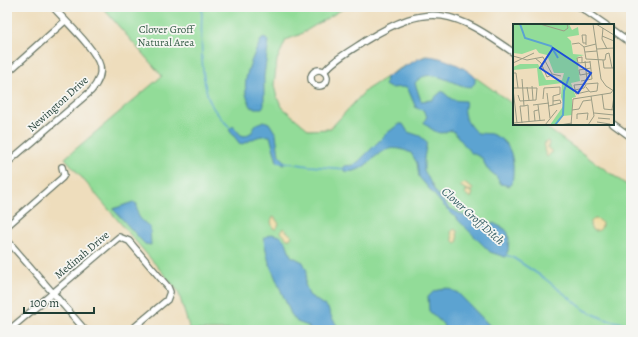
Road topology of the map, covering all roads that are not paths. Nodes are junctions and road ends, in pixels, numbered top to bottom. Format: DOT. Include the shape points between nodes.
graph roads {
  1 [pos="53,7"];
  2 [pos="438,7"];
  3 [pos="580,7"];
  4 [pos="438,14"];
  5 [pos="65,21"];
  6 [pos="605,24"];
  7 [pos="614,31"];
  8 [pos="631,43"];
  9 [pos="513,52"];
  10 [pos="324,72"];
  11 [pos="7,73"];
  12 [pos="614,125"];
  13 [pos="631,137"];
  14 [pos="7,163"];
  15 [pos="62,167"];
  16 [pos="7,226"];
  17 [pos="7,240"];
  18 [pos="53,292"];
  19 [pos="9,330"];
  20 [pos="85,330"];
  21 [pos="131,330"];
  1 -- 5 [label="street"];
  2 -- 4 [label="street"];
  3 -- 6 [label="street"];
  4 -- 9 [label="street" via="466,21"];
  4 -- 10 [label="street" via="417,14 393,23"];
  5 -- 11 [label="street"];
  5 -- 14 [label="street, Newington Drive" via="94,53 100,67 99,80 91,91"];
  7 -- 8 [label="street"];
  12 -- 13 [label="street"];
  15 -- 16 [label="street" via="62,178"];
  17 -- 18 [label="street"];
  18 -- 19 [label="street, Medinah Drive"];
  18 -- 20 [label="street"];
  18 -- 21 [label="street, Medinah Drive" via="119,237 129,241 168,287 169,294 166,300"];
}
